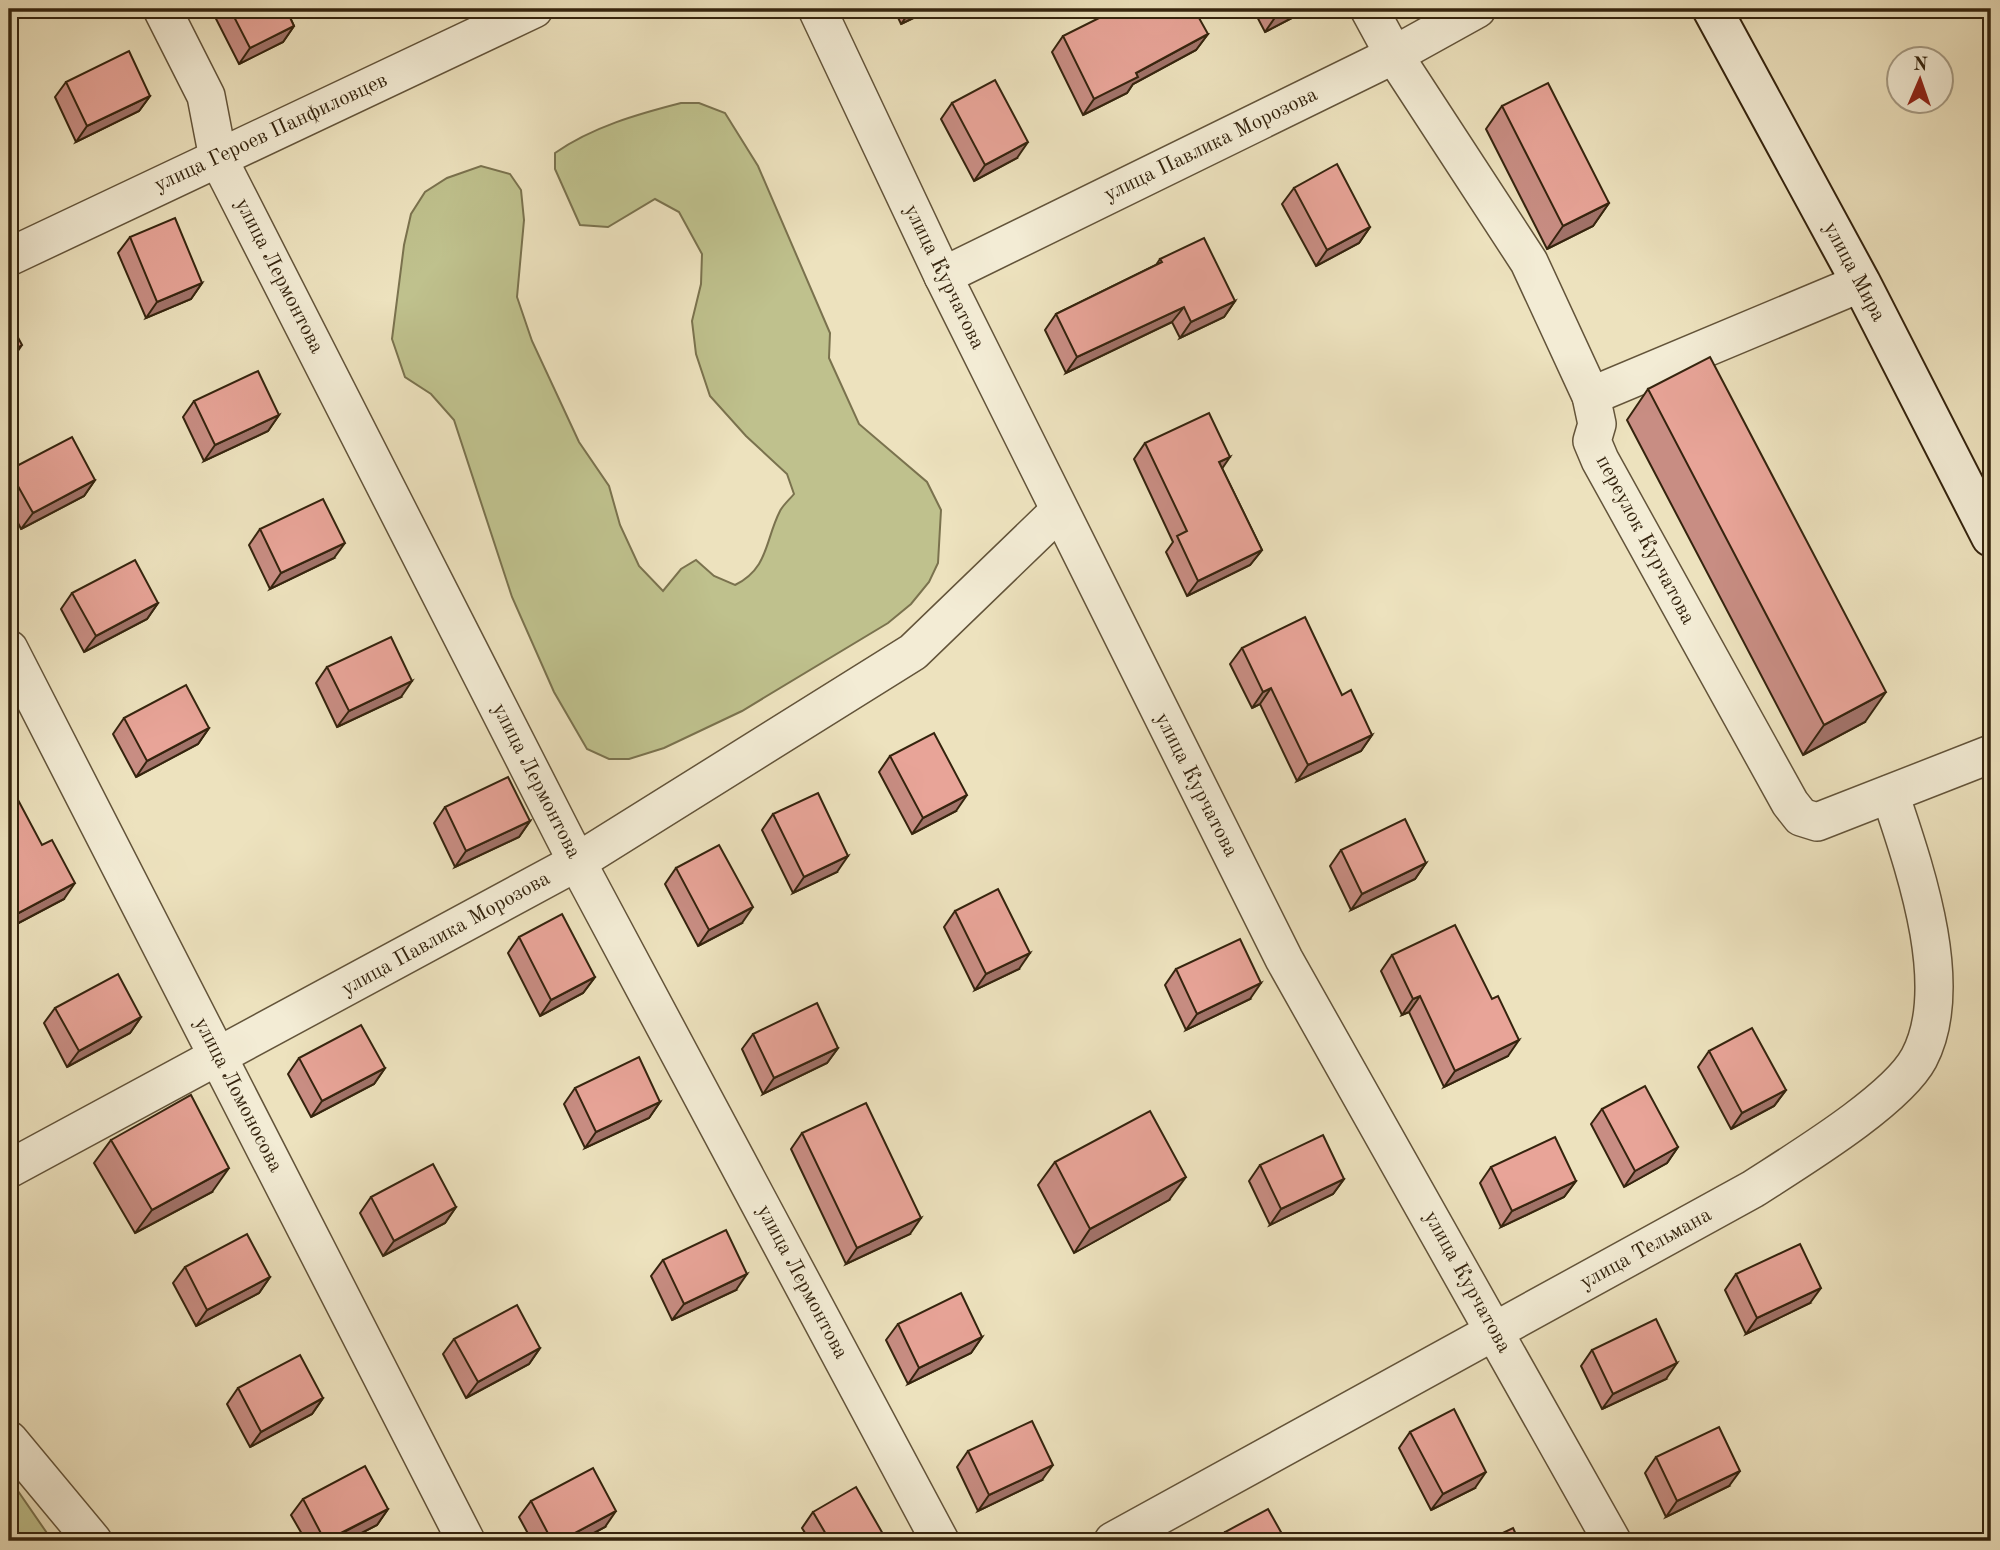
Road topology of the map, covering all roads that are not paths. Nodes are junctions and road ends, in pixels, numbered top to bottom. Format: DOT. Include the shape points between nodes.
graph roads {
  1 [pos="162,9"];
  2 [pos="534,9"];
  3 [pos="817,9"];
  4 [pos="1369,9"];
  5 [pos="1477,9"];
  6 [pos="1712,9"];
  7 [pos="1394,55"];
  8 [pos="218,158"];
  9 [pos="9,257"];
  10 [pos="943,276"];
  11 [pos="1861,283"];
  12 [pos="1591,396"];
  13 [pos="1059,511"];
  14 [pos="1991,537"];
  15 [pos="9,649"];
  16 [pos="1991,754"];
  17 [pos="1890,794"];
  18 [pos="578,862"];
  19 [pos="219,1058"];
  20 [pos="9,1168"];
  21 [pos="1496,1333"];
  22 [pos="9,1440"];
  23 [pos="93,1541"];
  24 [pos="466,1541"];
  25 [pos="940,1541"];
  26 [pos="1113,1541"];
  27 [pos="1612,1541"];
  1 -- 8 [label="street, улица Лермонтова" via="206,96"];
  2 -- 8 [label="street, улица Героев Панфиловцев"];
  3 -- 10 [label="street, улица Курчатова"];
  4 -- 7 [label="street, переулок Курчатова"];
  5 -- 7 [label="street, улица Павлика Морозова"];
  6 -- 11 [label="main road, улица Мира"];
  7 -- 10 [label="street, улица Павлика Морозова"];
  7 -- 12 [label="street, переулок Курчатова" via="1529,262"];
  8 -- 9 [label="street, улица Героев Панфиловцев"];
  8 -- 18 [label="street, улица Лермонтова"];
  10 -- 13 [label="street, улица Курчатова"];
  11 -- 12 [label="street"];
  11 -- 14 [label="main road, улица Мира"];
  12 -- 17 [label="street, переулок Курчатова" via="1597,424 1592,441 1601,460 1790,803 1801,817 1817,822"];
  13 -- 18 [label="street, улица Павлика Морозова" via="913,652"];
  13 -- 21 [label="street, улица Курчатова" via="1284,959"];
  15 -- 19 [label="street, улица Ломоносова"];
  16 -- 17 [label="street, переулок Курчатова"];
  17 -- 21 [label="street, улица Тельмана" via="1907,843 1930,947 1933,992 1929,1033 1918,1060 1896,1086 1843,1129 1753,1189"];
  18 -- 19 [label="street, улица Павлика Морозова"];
  18 -- 25 [label="street, улица Лермонтова"];
  19 -- 20 [label="street, улица Павлика Морозова"];
  19 -- 24 [label="street, улица Ломоносова"];
  21 -- 26 [label="street, улица Тельмана"];
  21 -- 27 [label="street, улица Курчатова"];
  22 -- 23 [label="street"];
}
